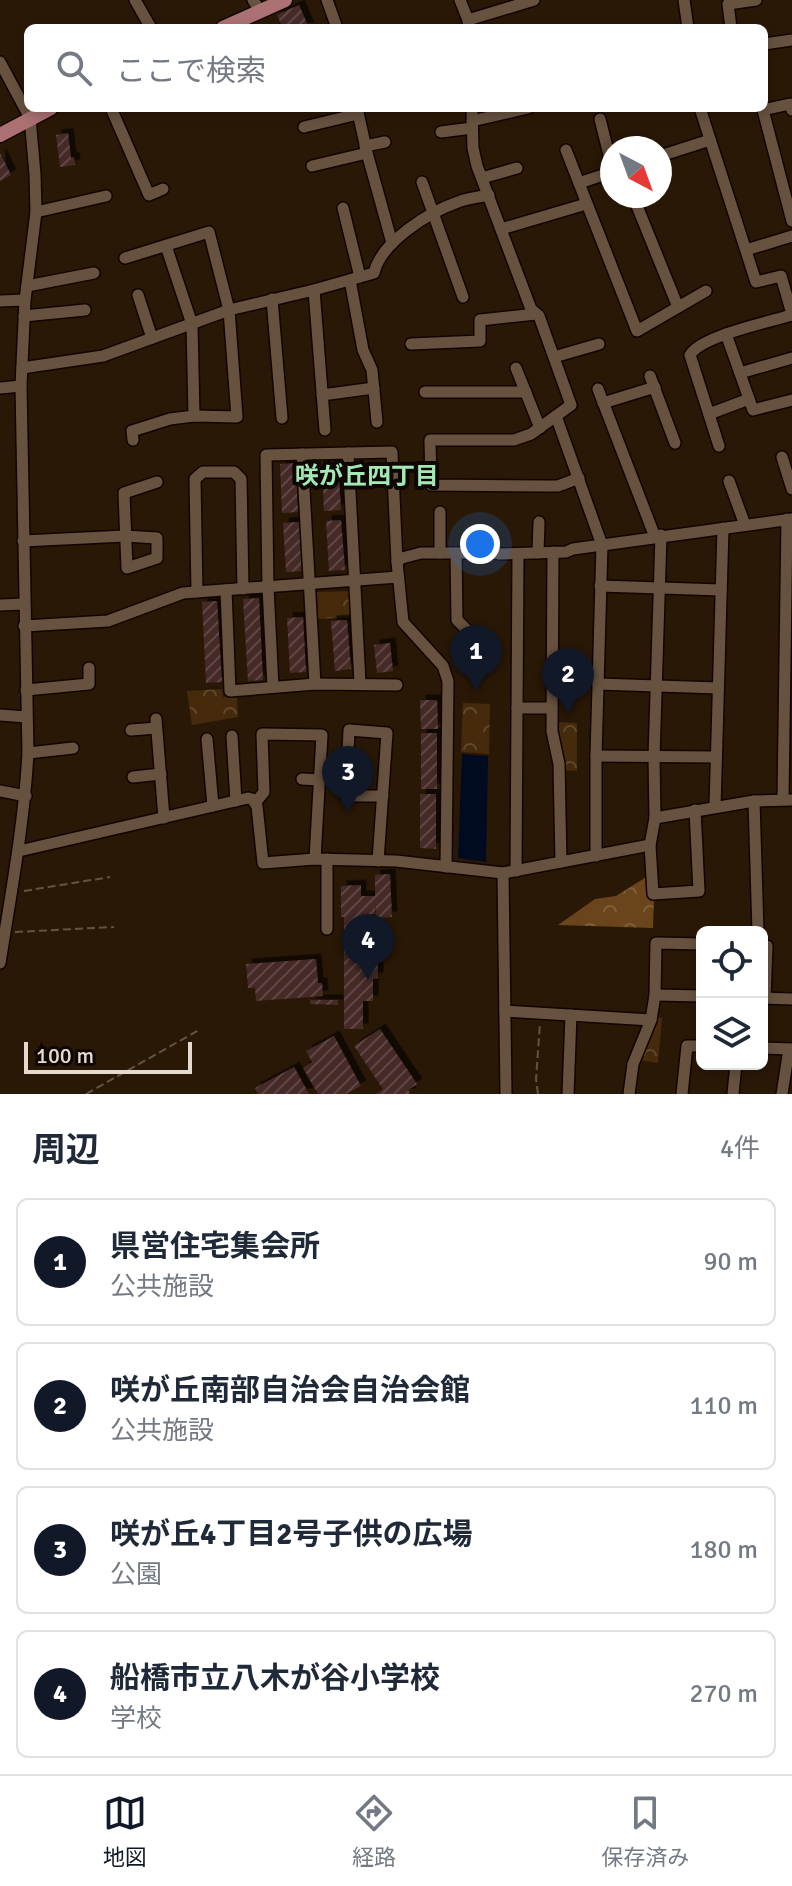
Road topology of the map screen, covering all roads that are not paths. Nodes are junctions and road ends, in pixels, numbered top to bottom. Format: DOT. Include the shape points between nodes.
graph roads {
  1 [pos="135,0"];
  2 [pos="285,0"];
  3 [pos="327,0"];
  4 [pos="460,0"];
  5 [pos="534,0"];
  6 [pos="684,0"];
  7 [pos="756,0"];
  8 [pos="257,6"];
  9 [pos="149,24"];
  10 [pos="229,24"];
  11 [pos="336,24"];
  12 [pos="469,24"];
  13 [pos="687,24"];
  14 [pos="730,24"];
  15 [pos="792,40"];
  16 [pos="768,43"];
  17 [pos="2,68"];
  18 [pos="24,107"];
  19 [pos="768,109"];
  20 [pos="792,110"];
  21 [pos="27,112"];
  22 [pos="43,112"];
  23 [pos="113,112"];
  24 [pos="355,112"];
  25 [pos="358,112"];
  26 [pos="508,112"];
  27 [pos="701,112"];
  28 [pos="764,112"];
  29 [pos="30,118"];
  30 [pos="472,119"];
  31 [pos="600,119"];
  32 [pos="304,127"];
  33 [pos="441,132"];
  34 [pos="0,135"];
  35 [pos="604,136"];
  36 [pos="710,140"];
  37 [pos="385,142"];
  38 [pos="366,149"];
  39 [pos="566,150"];
  40 [pos="672,152"];
  41 [pos="312,166"];
  42 [pos="517,168"];
  43 [pos="600,175"];
  44 [pos="482,178"];
  45 [pos="422,182"];
  46 [pos="579,183"];
  47 [pos="163,189"];
  48 [pos="489,195"];
  49 [pos="106,196"];
  50 [pos="586,204"];
  51 [pos="343,208"];
  52 [pos="638,208"];
  53 [pos="36,212"];
  54 [pos="432,215"];
  55 [pos="792,221"];
  56 [pos="501,229"];
  57 [pos="792,236"];
  58 [pos="392,243"];
  59 [pos="166,246"];
  60 [pos="746,250"];
  61 [pos="125,258"];
  62 [pos="94,273"];
  63 [pos="355,279"];
  64 [pos="27,286"];
  65 [pos="314,290"];
  66 [pos="706,291"];
  67 [pos="789,292"];
  68 [pos="138,295"];
  69 [pos="463,297"];
  70 [pos="272,299"];
  71 [pos="25,300"];
  72 [pos="0,301"];
  73 [pos="678,307"];
  74 [pos="85,310"];
  75 [pos="229,310"];
  76 [pos="536,314"];
  77 [pos="792,314"];
  78 [pos="24,316"];
  79 [pos="192,324"];
  80 [pos="726,334"];
  81 [pos="152,338"];
  82 [pos="411,344"];
  83 [pos="599,344"];
  84 [pos="554,357"];
  85 [pos="792,358"];
  86 [pos="22,368"];
  87 [pos="516,368"];
  88 [pos="740,373"];
  89 [pos="21,386"];
  90 [pos="0,388"];
  91 [pos="374,388"];
  92 [pos="598,389"];
  93 [pos="425,392"];
  94 [pos="526,392"];
  95 [pos="322,395"];
  96 [pos="749,399"];
  97 [pos="792,400"];
  98 [pos="603,403"];
  99 [pos="709,414"];
  100 [pos="194,416"];
  101 [pos="556,416"];
  102 [pos="282,418"];
  103 [pos="377,422"];
  104 [pos="540,428"];
  105 [pos="325,430"];
  106 [pos="133,440"];
  107 [pos="675,443"];
  108 [pos="719,446"];
  109 [pos="348,453"];
  110 [pos="302,454"];
  111 [pos="782,457"];
  112 [pos="579,478"];
  113 [pos="729,481"];
  114 [pos="157,482"];
  115 [pos="792,489"];
  116 [pos="440,512"];
  117 [pos="789,519"];
  118 [pos="539,522"];
  119 [pos="745,525"];
  120 [pos="723,528"];
  121 [pos="658,536"];
  122 [pos="23,541"];
  123 [pos="602,545"];
  124 [pos="553,552"];
  125 [pos="440,553"];
  126 [pos="456,553"];
  127 [pos="538,553"];
  128 [pos="518,554"];
  129 [pos="401,560"];
  130 [pos="398,577"];
  131 [pos="355,581"];
  132 [pos="310,584"];
  133 [pos="600,586"];
  134 [pos="268,587"];
  135 [pos="660,587"];
  136 [pos="243,589"];
  137 [pos="226,590"];
  138 [pos="721,590"];
  139 [pos="197,592"];
  140 [pos="24,604"];
  141 [pos="0,605"];
  142 [pos="24,626"];
  143 [pos="789,635"];
  144 [pos="474,637"];
  145 [pos="89,668"];
  146 [pos="360,683"];
  147 [pos="315,684"];
  148 [pos="598,684"];
  149 [pos="397,685"];
  150 [pos="657,686"];
  151 [pos="273,687"];
  152 [pos="718,688"];
  153 [pos="26,690"];
  154 [pos="517,708"];
  155 [pos="552,708"];
  156 [pos="0,715"];
  157 [pos="26,717"];
  158 [pos="131,730"];
  159 [pos="232,736"];
  160 [pos="207,739"];
  161 [pos="73,748"];
  162 [pos="28,753"];
  163 [pos="596,756"];
  164 [pos="654,757"];
  165 [pos="716,757"];
  166 [pos="161,774"];
  167 [pos="133,777"];
  168 [pos="302,779"];
  169 [pos="320,780"];
  170 [pos="0,791"];
  171 [pos="26,796"];
  172 [pos="383,796"];
  173 [pos="788,799"];
  174 [pos="236,801"];
  175 [pos="754,801"];
  176 [pos="255,803"];
  177 [pos="213,806"];
  178 [pos="715,807"];
  179 [pos="695,810"];
  180 [pos="164,818"];
  181 [pos="655,818"];
  182 [pos="650,845"];
  183 [pos="19,851"];
  184 [pos="596,856"];
  185 [pos="321,859"];
  186 [pos="378,861"];
  187 [pos="561,862"];
  188 [pos="446,867"];
  189 [pos="516,871"];
  190 [pos="503,873"];
  191 [pos="758,926"];
  192 [pos="327,929"];
  193 [pos="696,944"];
  194 [pos="0,963"];
  195 [pos="655,995"];
  196 [pos="696,996"];
  197 [pos="768,998"];
  198 [pos="792,999"];
  199 [pos="505,1011"];
  200 [pos="571,1015"];
  201 [pos="651,1020"];
  202 [pos="696,1046"];
  203 [pos="768,1048"];
  204 [pos="790,1049"];
  205 [pos="735,1070"];
  206 [pos="506,1094"];
  207 [pos="568,1094"];
  208 [pos="629,1094"];
  209 [pos="682,1094"];
  210 [pos="733,1094"];
  211 [pos="782,1094"];
  1 -- 9 [label="street"];
  2 -- 8 [label="main road"];
  3 -- 11 [label="street"];
  4 -- 12 [label="street"];
  5 -- 12 [label="street"];
  6 -- 13 [label="street"];
  7 -- 14 [label="street" via="728,4"];
  8 -- 10 [label="main road"];
  15 -- 16 [label="street"];
  17 -- 18 [label="street"];
  19 -- 20 [label="street" via="790,104"];
  21 -- 29 [label="street"];
  22 -- 29 [label="main road"];
  23 -- 47 [label="street" via="149,195"];
  24 -- 32 [label="street"];
  25 -- 38 [label="street"];
  26 -- 30 [label="street"];
  27 -- 36 [label="street"];
  28 -- 55 [label="street"];
  29 -- 34 [label="main road"];
  29 -- 53 [label="street"];
  30 -- 33 [label="street"];
  30 -- 44 [label="street"];
  31 -- 35 [label="street"];
  36 -- 40 [label="street"];
  36 -- 60 [label="street"];
  37 -- 38 [label="street"];
  38 -- 41 [label="street"];
  38 -- 58 [label="street"];
  39 -- 46 [label="street"];
  42 -- 44 [label="street"];
  43 -- 46 [label="street"];
  44 -- 48 [label="street"];
  45 -- 54 [label="street"];
  46 -- 50 [label="street"];
  48 -- 54 [label="street"];
  48 -- 56 [label="street"];
  49 -- 53 [label="street"];
  50 -- 56 [label="street"];
  50 -- 73 [label="street" via="637,331"];
  51 -- 63 [label="street"];
  52 -- 73 [label="street"];
  53 -- 64 [label="street"];
  54 -- 58 [label="street"];
  54 -- 69 [label="street"];
  56 -- 76 [label="street"];
  57 -- 60 [label="street"];
  58 -- 63 [label="street" via="374,273"];
  59 -- 61 [label="street"];
  59 -- 75 [label="street" via="209,232"];
  59 -- 79 [label="street"];
  60 -- 67 [label="street" via="756,282 781,276"];
  62 -- 64 [label="street"];
  63 -- 65 [label="street"];
  63 -- 91 [label="street" via="363,350"];
  64 -- 71 [label="street"];
  65 -- 70 [label="street"];
  65 -- 95 [label="street"];
  66 -- 73 [label="street"];
  67 -- 77 [label="street"];
  68 -- 81 [label="street"];
  70 -- 75 [label="street"];
  70 -- 102 [label="street"];
  71 -- 72 [label="street"];
  71 -- 78 [label="street"];
  74 -- 78 [label="street"];
  75 -- 79 [label="street"];
  75 -- 100 [label="street" via="237,417"];
  76 -- 82 [label="street" via="480,320 480,341"];
  76 -- 84 [label="street"];
  77 -- 80 [label="street"];
  78 -- 86 [label="street"];
  79 -- 81 [label="street"];
  79 -- 100 [label="street"];
  80 -- 88 [label="street"];
  80 -- 99 [label="street" via="711,338 690,355"];
  81 -- 86 [label="street" via="103,356"];
  83 -- 84 [label="street"];
  84 -- 101 [label="street" via="571,402"];
  85 -- 88 [label="street"];
  86 -- 89 [label="street"];
  87 -- 94 [label="street"];
  88 -- 96 [label="street"];
  89 -- 90 [label="street"];
  89 -- 122 [label="street"];
  91 -- 95 [label="street"];
  91 -- 103 [label="street"];
  92 -- 98 [label="street"];
  93 -- 94 [label="street"];
  94 -- 104 [label="street"];
  95 -- 105 [label="street"];
  96 -- 97 [label="street" via="753,410"];
  96 -- 99 [label="street"];
  98 -- 107 [label="street" via="652,382"];
  98 -- 121 [label="street"];
  99 -- 108 [label="street"];
  100 -- 106 [label="street" via="132,431"];
  101 -- 104 [label="street"];
  101 -- 112 [label="street"];
  104 -- 112 [label="street" via="514,440 430,440 431,485 558,486"];
  109 -- 110 [label="street"];
  109 -- 129 [label="street" via="392,452"];
  109 -- 131 [label="street"];
  110 -- 132 [label="street"];
  110 -- 134 [label="street" via="266,455"];
  111 -- 115 [label="street"];
  112 -- 123 [label="street"];
  113 -- 119 [label="street"];
  114 -- 122 [label="street" via="124,493 125,536"];
  116 -- 125 [label="street"];
  117 -- 119 [label="street"];
  117 -- 143 [label="street"];
  118 -- 127 [label="street"];
  119 -- 120 [label="street"];
  120 -- 121 [label="street"];
  120 -- 138 [label="street"];
  121 -- 123 [label="street"];
  121 -- 135 [label="street"];
  122 -- 140 [label="street"];
  123 -- 124 [label="street"];
  123 -- 133 [label="street"];
  124 -- 127 [label="street"];
  124 -- 155 [label="street"];
  125 -- 126 [label="street"];
  125 -- 129 [label="street"];
  126 -- 128 [label="street"];
  126 -- 144 [label="street" via="457,620"];
  127 -- 128 [label="street"];
  128 -- 154 [label="street"];
  129 -- 130 [label="street"];
  130 -- 131 [label="street"];
  130 -- 188 [label="street" via="403,622 443,666 448,681"];
  131 -- 132 [label="street"];
  131 -- 146 [label="street"];
  132 -- 134 [label="street"];
  132 -- 147 [label="street"];
  133 -- 135 [label="street"];
  133 -- 148 [label="street"];
  134 -- 136 [label="street"];
  134 -- 151 [label="street"];
  135 -- 138 [label="street"];
  135 -- 150 [label="street"];
  136 -- 137 [label="street"];
  136 -- 139 [label="street" via="241,479 234,472 203,472 195,479"];
  137 -- 139 [label="street"];
  137 -- 151 [label="street" via="230,691"];
  138 -- 152 [label="street"];
  139 -- 142 [label="street" via="108,621"];
  140 -- 141 [label="street"];
  140 -- 142 [label="street"];
  142 -- 153 [label="street"];
  143 -- 173 [label="street"];
  145 -- 153 [label="street" via="89,684"];
  146 -- 147 [label="street"];
  146 -- 149 [label="street"];
  147 -- 151 [label="street"];
  148 -- 150 [label="street"];
  148 -- 163 [label="street"];
  150 -- 152 [label="street"];
  150 -- 164 [label="street"];
  152 -- 165 [label="street"];
  153 -- 157 [label="street"];
  154 -- 155 [label="street"];
  154 -- 189 [label="street"];
  155 -- 187 [label="street"];
  156 -- 157 [label="street"];
  157 -- 162 [label="street"];
  158 -- 166 [label="street" via="156,723"];
  159 -- 174 [label="street"];
  160 -- 177 [label="street"];
  161 -- 162 [label="street"];
  162 -- 171 [label="street"];
  163 -- 164 [label="street"];
  163 -- 184 [label="street"];
  164 -- 165 [label="street"];
  164 -- 181 [label="street"];
  165 -- 178 [label="street"];
  166 -- 167 [label="street"];
  166 -- 180 [label="street"];
  168 -- 169 [label="street"];
  169 -- 176 [label="street" via="322,735 262,734 264,792"];
  169 -- 185 [label="street"];
  170 -- 171 [label="street"];
  171 -- 183 [label="street"];
  172 -- 172 [label="street" via="387,733 349,730 346,796"];
  172 -- 186 [label="street"];
  173 -- 175 [label="street"];
  174 -- 176 [label="street" via="248,798"];
  174 -- 177 [label="street"];
  175 -- 178 [label="street"];
  175 -- 191 [label="street"];
  176 -- 185 [label="street" via="263,863"];
  177 -- 180 [label="street"];
  178 -- 179 [label="street"];
  179 -- 181 [label="street"];
  179 -- 182 [label="street" via="699,891 653,894"];
  180 -- 183 [label="street"];
  181 -- 182 [label="street"];
  182 -- 184 [label="street"];
  183 -- 194 [label="street"];
  184 -- 187 [label="street"];
  185 -- 186 [label="street"];
  185 -- 192 [label="street"];
  186 -- 188 [label="street"];
  187 -- 189 [label="street"];
  188 -- 190 [label="street"];
  189 -- 190 [label="street"];
  190 -- 199 [label="street"];
  193 -- 195 [label="street" via="656,943"];
  195 -- 196 [label="street"];
  195 -- 201 [label="street"];
  197 -- 198 [label="street"];
  199 -- 200 [label="street"];
  199 -- 206 [label="street"];
  200 -- 201 [label="street"];
  200 -- 207 [label="street"];
  201 -- 208 [label="street" via="633,1064"];
  202 -- 209 [label="street" via="687,1046"];
  203 -- 204 [label="street"];
  204 -- 211 [label="street"];
  205 -- 210 [label="street"];
}
